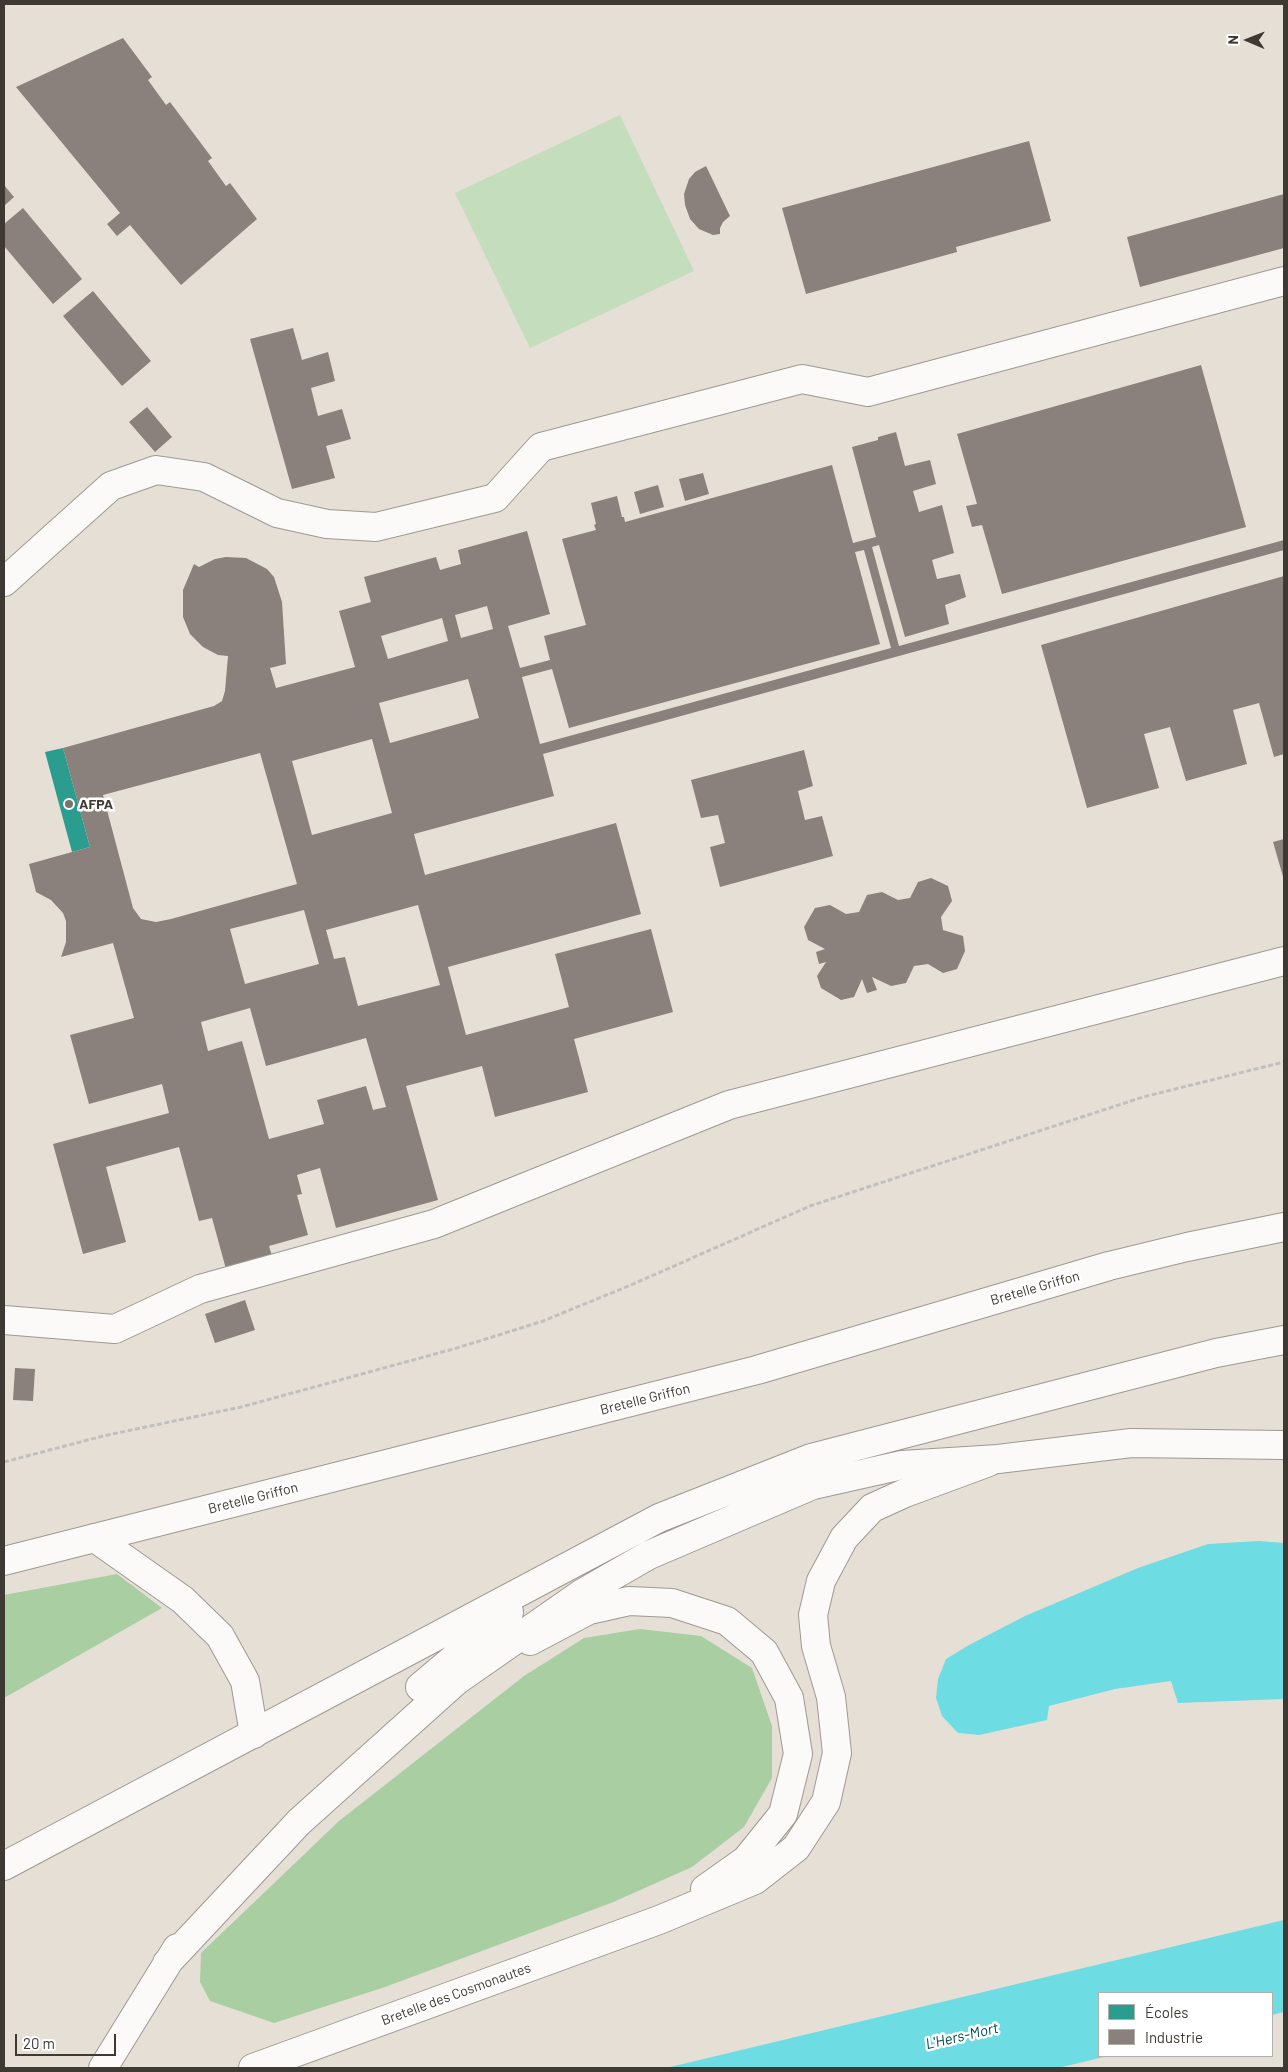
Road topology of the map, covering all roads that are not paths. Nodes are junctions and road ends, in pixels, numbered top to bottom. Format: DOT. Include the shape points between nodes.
graph roads {
  1 [pos="1284,281"];
  2 [pos="4,582"];
  3 [pos="1284,961"];
  4 [pos="1284,1227"];
  5 [pos="4,1320"];
  6 [pos="1284,1340"];
  7 [pos="1284,1445"];
  8 [pos="998,1459"];
  9 [pos="95,1538"];
  10 [pos="4,1561"];
  11 [pos="554,1575"];
  12 [pos="456,1681"];
  13 [pos="254,1734"];
  14 [pos="4,1866"];
  15 [pos="659,1920"];
  16 [pos="167,1963"];
  17 [pos="103,2068"];
  18 [pos="253,2068"];
  1 -- 2 [label="main road" via="868,392 802,379 541,447 495,498 376,527 327,524 277,513 204,477 156,470 111,486"];
  3 -- 5 [label="main road" via="729,1106 434,1224 200,1289 115,1329"];
  4 -- 9 [label="main road, Bretelle Griffon" via="1109,1266 757,1370"];
  6 -- 11 [label="main road" via="1216,1353 811,1458 659,1518"];
  7 -- 8 [label="main road" via="1131,1443"];
  8 -- 12 [label="main road" via="902,1465 813,1485 649,1555 581,1594"];
  8 -- 15 [label="main road, Bretelle des Cosmonautes" via="872,1508 844,1538 820,1581 813,1615 816,1646 831,1698 837,1753 826,1802 796,1848 754,1880"];
  9 -- 10 [label="main road, Bretelle Griffon"];
  9 -- 13 [label="main road" via="183,1600 220,1636 245,1681"];
  11 -- 13 [label="main road"];
  11 -- 16 [label="main road" via="441,1668 261,1839 202,1906"];
  12 -- 15 [label="main road, Bretelle des Cosmonautes" via="589,1610 629,1602 672,1603 727,1621 764,1652 789,1698 798,1754 783,1814 746,1860"];
  12 -- 16 [label="main road" via="298,1822"];
  13 -- 14 [label="main road"];
  15 -- 18 [label="main road, Bretelle des Cosmonautes"];
  16 -- 17 [label="main road"];
}
